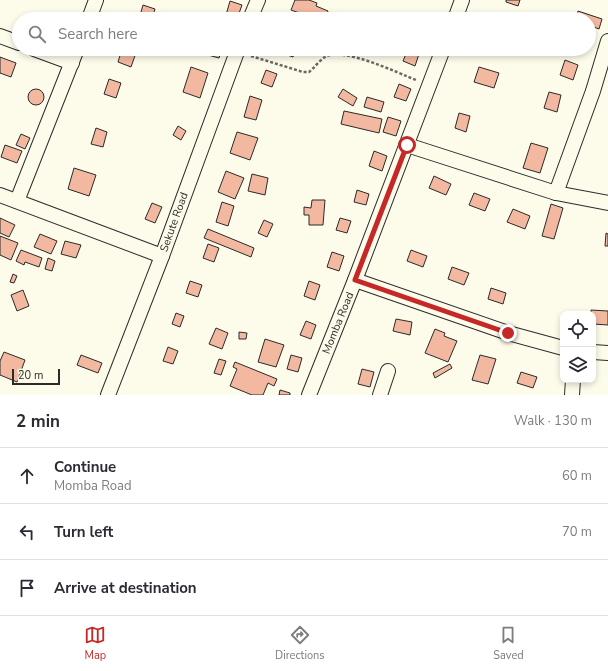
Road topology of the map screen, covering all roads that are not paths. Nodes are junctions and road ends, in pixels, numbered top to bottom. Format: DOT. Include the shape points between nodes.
graph roads {
  1 [pos="96,0"];
  2 [pos="258,0"];
  3 [pos="462,0"];
  4 [pos="92,12"];
  5 [pos="253,12"];
  6 [pos="458,12"];
  7 [pos="0,36"];
  8 [pos="12,40"];
  9 [pos="608,41"];
  10 [pos="53,56"];
  11 [pos="74,56"];
  12 [pos="236,56"];
  13 [pos="440,56"];
  14 [pos="72,63"];
  15 [pos="407,145"];
  16 [pos="556,193"];
  17 [pos="0,195"];
  18 [pos="17,202"];
  19 [pos="608,203"];
  20 [pos="162,256"];
  21 [pos="355,280"];
  22 [pos="560,347"];
  23 [pos="596,352"];
  24 [pos="608,353"];
  25 [pos="388,371"];
  26 [pos="574,383"];
  27 [pos="108,395"];
  28 [pos="309,395"];
  29 [pos="380,395"];
  30 [pos="572,395"];
  1 -- 4 [label="street"];
  2 -- 5 [label="street"];
  3 -- 6 [label="street"];
  7 -- 8 [label="street"];
  9 -- 16 [label="street"];
  10 -- 14 [label="street"];
  11 -- 14 [label="street"];
  12 -- 20 [label="street, Sekute Road"];
  13 -- 15 [label="street, Momba Road"];
  14 -- 18 [label="street"];
  15 -- 16 [label="street"];
  15 -- 21 [label="street, Momba Road"];
  16 -- 19 [label="street"];
  17 -- 18 [label="street"];
  18 -- 20 [label="street"];
  20 -- 27 [label="street, Sekute Road"];
  21 -- 22 [label="street" via="508,333"];
  21 -- 28 [label="street, Momba Road"];
  23 -- 24 [label="street"];
  25 -- 29 [label="street"];
  26 -- 30 [label="street"];
}
